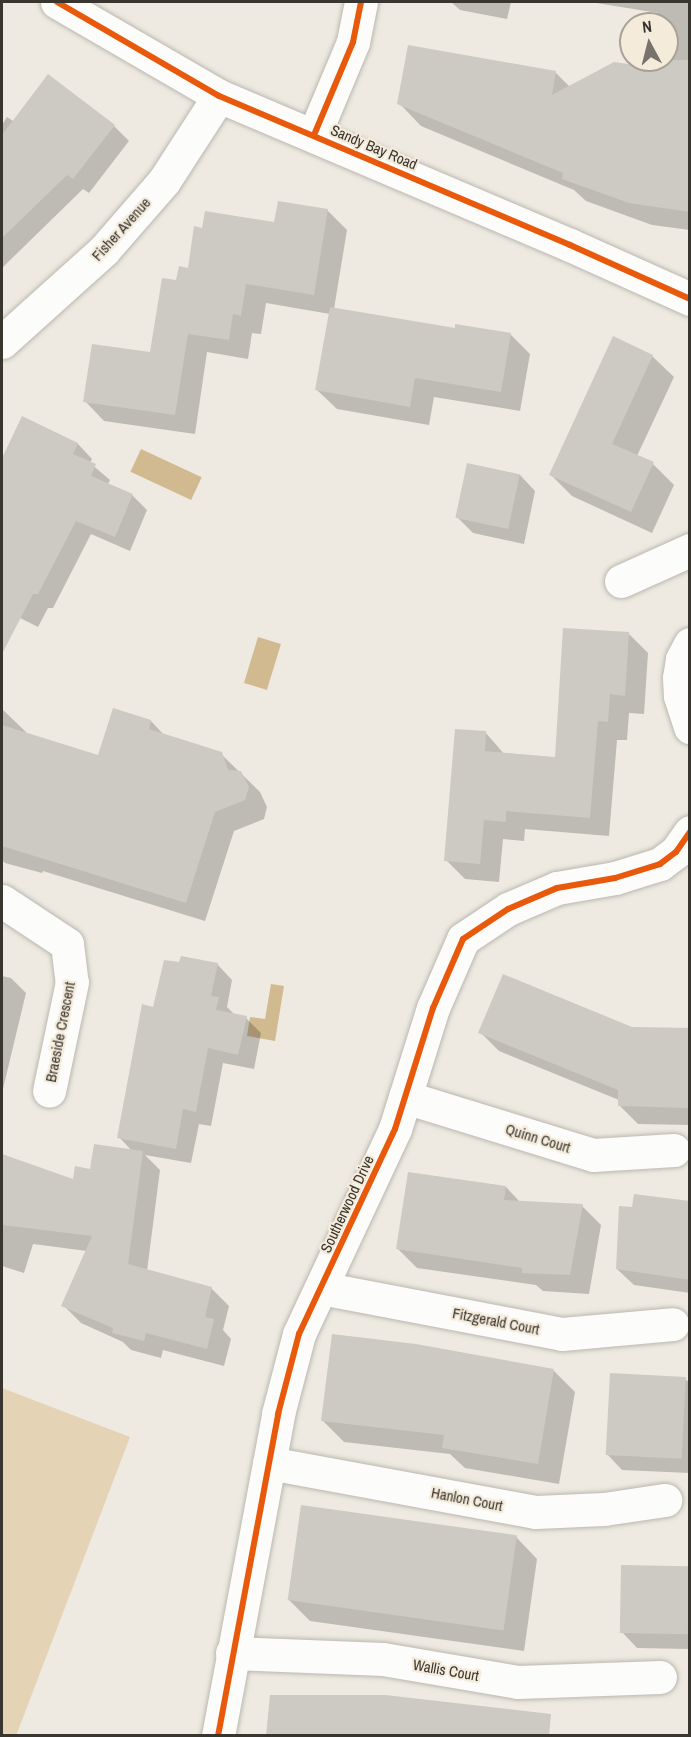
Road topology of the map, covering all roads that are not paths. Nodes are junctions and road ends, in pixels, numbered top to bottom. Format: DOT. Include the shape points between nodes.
graph roads {
  1 [pos="57,2"];
  2 [pos="361,2"];
  3 [pos="219,96"];
  4 [pos="314,135"];
  5 [pos="690,299"];
  6 [pos="2,342"];
  7 [pos="690,550"];
  8 [pos="621,581"];
  9 [pos="690,644"];
  10 [pos="690,727"];
  11 [pos="690,832"];
  12 [pos="2,901"];
  13 [pos="49,1091"];
  14 [pos="405,1097"];
  15 [pos="674,1150"];
  16 [pos="321,1288"];
  17 [pos="673,1324"];
  18 [pos="269,1463"];
  19 [pos="666,1500"];
  20 [pos="232,1653"];
  21 [pos="660,1677"];
  22 [pos="218,1736"];
  1 -- 3 [label="street, Sandy Bay Road"];
  2 -- 4 [label="street" via="353,42"];
  3 -- 4 [label="street, Sandy Bay Road"];
  3 -- 6 [label="street, Fisher Avenue" via="164,181 104,250"];
  4 -- 5 [label="street, Sandy Bay Road"];
  7 -- 8 [label="street"];
  9 -- 10 [label="street" via="679,678"];
  11 -- 14 [label="street, Southerwood Drive" via="676,852 660,864 615,878 557,888 508,909 463,939 433,1008"];
  12 -- 13 [label="street, Braeside Crescent" via="67,944 72,982"];
  14 -- 15 [label="street, Quinn Court" via="593,1155"];
  14 -- 16 [label="street, Southerwood Drive" via="395,1129"];
  16 -- 17 [label="street, Fitzgerald Court" via="562,1334"];
  16 -- 18 [label="street, Southerwood Drive" via="298,1334"];
  18 -- 19 [label="street, Hanlon Court" via="536,1512 604,1509"];
  18 -- 20 [label="street, Southerwood Drive"];
  20 -- 21 [label="street, Wallis Court" via="383,1659 518,1682"];
  20 -- 22 [label="street, Southerwood Drive"];
}
